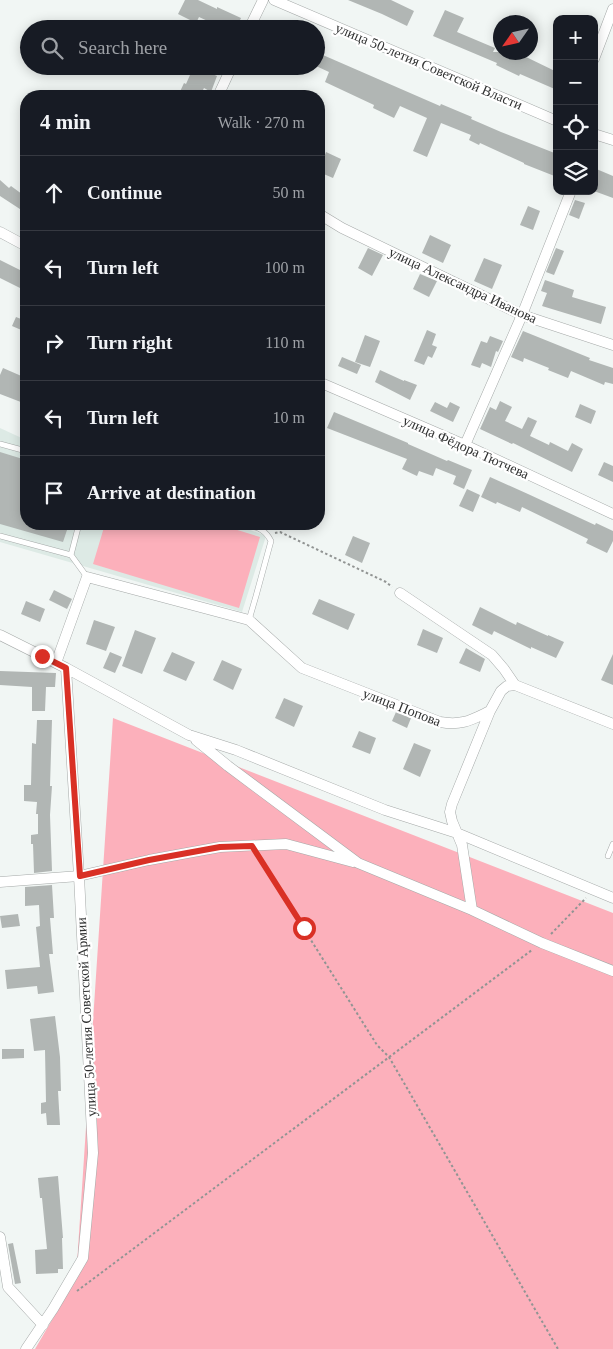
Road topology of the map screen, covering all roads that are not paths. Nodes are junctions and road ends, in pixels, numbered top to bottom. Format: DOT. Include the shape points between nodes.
graph roads {
  1 [pos="263,0"];
  2 [pos="275,0"];
  3 [pos="613,9"];
  4 [pos="253,20"];
  5 [pos="322,20"];
  6 [pos="325,21"];
  7 [pos="598,48"];
  8 [pos="228,75"];
  9 [pos="221,90"];
  10 [pos="553,119"];
  11 [pos="598,135"];
  12 [pos="613,140"];
  13 [pos="569,195"];
  14 [pos="325,218"];
  15 [pos="0,232"];
  16 [pos="20,243"];
  17 [pos="522,315"];
  18 [pos="613,344"];
  19 [pos="325,385"];
  20 [pos="0,444"];
  21 [pos="465,445"];
  22 [pos="20,450"];
  23 [pos="613,514"];
  24 [pos="77,530"];
  25 [pos="262,530"];
  26 [pos="0,536"];
  27 [pos="71,555"];
  28 [pos="87,577"];
  29 [pos="400,594"];
  30 [pos="249,620"];
  31 [pos="0,634"];
  32 [pos="56,663"];
  33 [pos="66,668"];
  34 [pos="515,685"];
  35 [pos="490,711"];
  36 [pos="613,724"];
  37 [pos="189,735"];
  38 [pos="457,833"];
  39 [pos="613,844"];
  40 [pos="608,856"];
  41 [pos="358,864"];
  42 [pos="80,876"];
  43 [pos="0,882"];
  44 [pos="613,898"];
  45 [pos="472,910"];
  46 [pos="613,971"];
  47 [pos="0,1237"];
  48 [pos="43,1325"];
  49 [pos="26,1349"];
  1 -- 4 [label="street"];
  2 -- 5 [label="street, улица 50-летия Советской Власти"];
  3 -- 7 [label="street"];
  6 -- 10 [label="street, улица 50-летия Советской Власти"];
  8 -- 9 [label="street"];
  11 -- 12 [label="street"];
  13 -- 17 [label="street"];
  14 -- 17 [label="street, улица Александра Иванова"];
  15 -- 16 [label="street"];
  17 -- 18 [label="street, улица Александра Иванова"];
  17 -- 21 [label="street"];
  19 -- 21 [label="street, улица Фёдора Тютчева"];
  20 -- 22 [label="lane"];
  21 -- 23 [label="street, улица Фёдора Тютчева"];
  24 -- 27 [label="lane"];
  25 -- 30 [label="lane" via="271,541"];
  26 -- 27 [label="lane"];
  27 -- 28 [label="lane"];
  28 -- 30 [label="street"];
  28 -- 32 [label="street"];
  29 -- 34 [label="street" via="492,655"];
  30 -- 35 [label="street, улица Попова" via="302,668 440,722 464,722"];
  31 -- 32 [label="street"];
  32 -- 33 [label="street"];
  33 -- 37 [label="street"];
  33 -- 42 [label="street, улица 50-летия Советской Армии"];
  34 -- 35 [label="street" via="501,691"];
  34 -- 36 [label="street"];
  35 -- 38 [label="street" via="452,804 450,812"];
  37 -- 38 [label="street" via="236,750 385,810"];
  37 -- 41 [label="street"];
  38 -- 44 [label="street"];
  38 -- 45 [label="street" via="462,844"];
  39 -- 40 [label="lane"];
  41 -- 42 [label="street" via="286,844 220,847"];
  41 -- 45 [label="street"];
  42 -- 43 [label="street"];
  42 -- 48 [label="street, улица 50-летия Советской Армии" via="93,1153 83,1258"];
  45 -- 46 [label="street"];
  47 -- 48 [label="street" via="8,1286"];
  48 -- 49 [label="street, улица 50-летия Советской Армии"];
}
